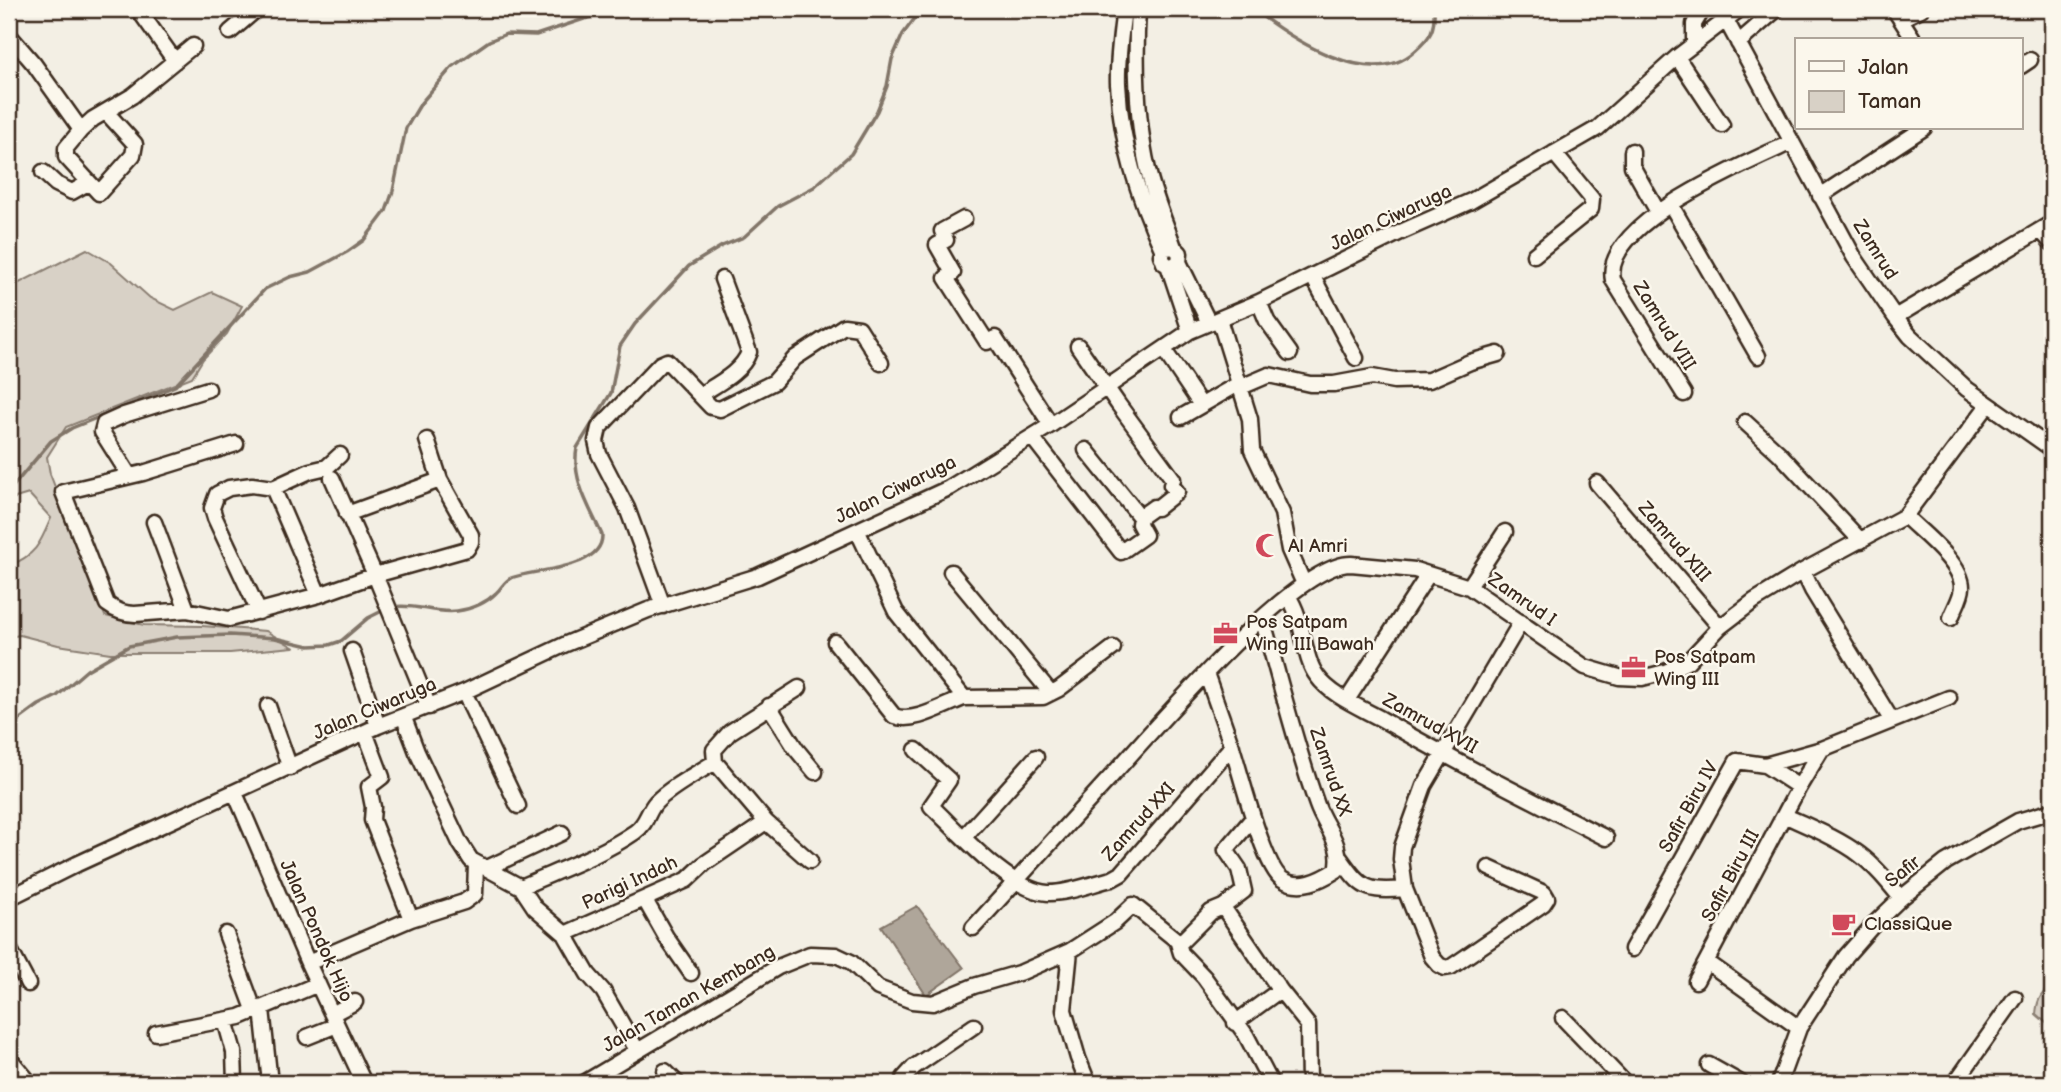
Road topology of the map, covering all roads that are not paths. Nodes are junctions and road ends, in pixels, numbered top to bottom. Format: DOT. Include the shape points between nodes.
graph roads {
  1 [pos="138,9"];
  2 [pos="257,9"];
  3 [pos="1124,9"];
  4 [pos="1138,9"];
  5 [pos="1703,9"];
  6 [pos="1740,9"];
  7 [pos="1777,9"];
  8 [pos="1921,9"];
  9 [pos="1898,14"];
  10 [pos="1726,20"];
  11 [pos="230,32"];
  12 [pos="9,35"];
  13 [pos="1913,38"];
  14 [pos="1738,43"];
  15 [pos="1694,44"];
  16 [pos="193,46"];
  17 [pos="1677,57"];
  18 [pos="175,61"];
  19 [pos="106,111"];
  20 [pos="1722,125"];
  21 [pos="81,130"];
  22 [pos="1921,130"];
  23 [pos="1793,142"];
  24 [pos="1632,151"];
  25 [pos="1554,153"];
  26 [pos="43,172"];
  27 [pos="88,183"];
  28 [pos="1820,196"];
  29 [pos="1664,208"];
  30 [pos="964,219"];
  31 [pos="2046,227"];
  32 [pos="2052,243"];
  33 [pos="1171,256"];
  34 [pos="1534,256"];
  35 [pos="1312,277"];
  36 [pos="722,279"];
  37 [pos="1259,302"];
  38 [pos="1895,317"];
  39 [pos="1214,321"];
  40 [pos="1190,331"];
  41 [pos="1078,346"];
  42 [pos="1164,350"];
  43 [pos="1290,354"];
  44 [pos="1498,354"];
  45 [pos="1758,356"];
  46 [pos="1356,358"];
  47 [pos="881,363"];
  48 [pos="1240,385"];
  49 [pos="208,389"];
  50 [pos="1106,389"];
  51 [pos="1684,394"];
  52 [pos="700,396"];
  53 [pos="1201,405"];
  54 [pos="1988,405"];
  55 [pos="1181,416"];
  56 [pos="1745,422"];
  57 [pos="1051,425"];
  58 [pos="1032,437"];
  59 [pos="427,440"];
  60 [pos="236,444"];
  61 [pos="2052,449"];
  62 [pos="1086,450"];
  63 [pos="340,454"];
  64 [pos="129,475"];
  65 [pos="332,478"];
  66 [pos="440,480"];
  67 [pos="1597,483"];
  68 [pos="273,488"];
  69 [pos="347,514"];
  70 [pos="1905,516"];
  71 [pos="1140,517"];
  72 [pos="154,522"];
  73 [pos="858,531"];
  74 [pos="1505,532"];
  75 [pos="1861,541"];
  76 [pos="1803,570"];
  77 [pos="951,572"];
  78 [pos="375,575"];
  79 [pos="1428,575"];
  80 [pos="1304,584"];
  81 [pos="1469,587"];
  82 [pos="319,595"];
  83 [pos="1288,596"];
  84 [pos="663,606"];
  85 [pos="187,610"];
  86 [pos="259,612"];
  87 [pos="1262,618"];
  88 [pos="1951,618"];
  89 [pos="1521,622"];
  90 [pos="1720,627"];
  91 [pos="835,642"];
  92 [pos="1113,648"];
  93 [pos="352,651"];
  94 [pos="1206,673"];
  95 [pos="799,688"];
  96 [pos="464,692"];
  97 [pos="1051,693"];
  98 [pos="964,698"];
  99 [pos="1949,698"];
  100 [pos="1348,700"];
  101 [pos="268,706"];
  102 [pos="769,706"];
  103 [pos="429,707"];
  104 [pos="404,718"];
  105 [pos="1892,721"];
  106 [pos="371,729"];
  107 [pos="1232,746"];
  108 [pos="1822,749"];
  109 [pos="916,750"];
  110 [pos="1443,754"];
  111 [pos="1036,757"];
  112 [pos="715,762"];
  113 [pos="1765,765"];
  114 [pos="290,768"];
  115 [pos="815,772"];
  116 [pos="1799,788"];
  117 [pos="235,793"];
  118 [pos="518,806"];
  119 [pos="2052,811"];
  120 [pos="1784,815"];
  121 [pos="1253,818"];
  122 [pos="766,822"];
  123 [pos="562,833"];
  124 [pos="964,837"];
  125 [pos="1606,838"];
  126 [pos="1340,858"];
  127 [pos="810,861"];
  128 [pos="482,866"];
  129 [pos="1489,868"];
  130 [pos="1015,883"];
  131 [pos="521,887"];
  132 [pos="1405,889"];
  133 [pos="9,898"];
  134 [pos="1901,898"];
  135 [pos="645,900"];
  136 [pos="1223,907"];
  137 [pos="411,919"];
  138 [pos="972,928"];
  139 [pos="226,934"];
  140 [pos="565,934"];
  141 [pos="1178,943"];
  142 [pos="9,948"];
  143 [pos="1632,949"];
  144 [pos="1070,951"];
  145 [pos="1707,962"];
  146 [pos="308,963"];
  147 [pos="691,974"];
  148 [pos="1696,981"];
  149 [pos="28,984"];
  150 [pos="318,984"];
  151 [pos="1280,989"];
  152 [pos="2015,998"];
  153 [pos="355,1002"];
  154 [pos="258,1010"];
  155 [pos="1563,1018"];
  156 [pos="334,1019"];
  157 [pos="225,1020"];
  158 [pos="1235,1023"];
  159 [pos="974,1026"];
  160 [pos="1800,1028"];
  161 [pos="156,1033"];
  162 [pos="307,1037"];
  163 [pos="637,1050"];
  164 [pos="9,1058"];
  165 [pos="1709,1065"];
  166 [pos="665,1071"];
  167 [pos="30,1083"];
  168 [pos="235,1083"];
  169 [pos="270,1083"];
  170 [pos="364,1083"];
  171 [pos="584,1083"];
  172 [pos="677,1083"];
  173 [pos="905,1083"];
  174 [pos="1088,1083"];
  175 [pos="1270,1083"];
  176 [pos="1309,1083"];
  177 [pos="1625,1083"];
  178 [pos="1741,1083"];
  179 [pos="1779,1083"];
  180 [pos="1955,1083"];
  1 -- 18 [label="street"];
  2 -- 11 [label="street"];
  3 -- 33 [label="street" via="1118,82 1131,174"];
  4 -- 33 [label="street" via="1141,128"];
  5 -- 15 [label="street" via="1694,24"];
  6 -- 10 [label="street, Jalan Ciwaruga"];
  7 -- 14 [label="street"];
  8 -- 9 [label="street"];
  9 -- 13 [label="street"];
  10 -- 14 [label="street, Zamrud"];
  10 -- 15 [label="street, Jalan Ciwaruga"];
  12 -- 21 [label="street"];
  14 -- 23 [label="street, Zamrud"];
  15 -- 17 [label="street, Jalan Ciwaruga"];
  16 -- 18 [label="street"];
  17 -- 20 [label="street"];
  17 -- 25 [label="street, Jalan Ciwaruga" via="1598,128"];
  18 -- 19 [label="street"];
  19 -- 21 [label="street"];
  19 -- 27 [label="street" via="136,149 99,193"];
  21 -- 27 [label="street" via="65,152"];
  22 -- 28 [label="street"];
  23 -- 28 [label="street, Zamrud"];
  23 -- 29 [label="street"];
  24 -- 29 [label="street" via="1632,166"];
  25 -- 34 [label="street" via="1593,204"];
  25 -- 35 [label="street, Jalan Ciwaruga" via="1471,201"];
  26 -- 27 [label="street" via="72,192"];
  28 -- 38 [label="street, Zamrud"];
  29 -- 45 [label="street"];
  29 -- 51 [label="street, Zamrud VIII" via="1620,248 1611,270"];
  30 -- 57 [label="street" via="942,231 946,240 937,245 953,273 946,278 987,342 995,338"];
  31 -- 32 [label="street"];
  31 -- 38 [label="street"];
  33 -- 39 [label="street"];
  33 -- 40 [label="street"];
  35 -- 37 [label="street, Jalan Ciwaruga"];
  35 -- 46 [label="street"];
  36 -- 52 [label="street" via="749,352 745,363"];
  37 -- 39 [label="street, Jalan Ciwaruga"];
  37 -- 43 [label="street"];
  38 -- 54 [label="street, Zamrud" via="1940,365"];
  39 -- 40 [label="street, Jalan Ciwaruga"];
  39 -- 48 [label="street"];
  40 -- 42 [label="street, Jalan Ciwaruga"];
  41 -- 50 [label="street"];
  42 -- 50 [label="street, Jalan Ciwaruga"];
  42 -- 53 [label="street"];
  44 -- 48 [label="street" via="1429,380 1373,377 1334,384 1269,375"];
  47 -- 52 [label="street" via="859,328 844,326 794,358 774,382 720,409"];
  48 -- 53 [label="street"];
  48 -- 80 [label="street" via="1250,419 1252,450 1282,513 1289,550"];
  49 -- 64 [label="street" via="104,424 102,432"];
  50 -- 57 [label="street, Jalan Ciwaruga"];
  50 -- 71 [label="street" via="1173,479 1171,485 1177,492"];
  52 -- 84 [label="street" via="672,364 663,362 599,428 596,441 627,508"];
  53 -- 55 [label="street"];
  54 -- 61 [label="street, Zamrud"];
  54 -- 70 [label="street, Zamrud I"];
  56 -- 75 [label="street"];
  57 -- 58 [label="street, Jalan Ciwaruga"];
  58 -- 71 [label="street" via="1121,552 1145,535"];
  58 -- 73 [label="street, Jalan Ciwaruga" via="949,488"];
  59 -- 66 [label="street"];
  60 -- 64 [label="street"];
  62 -- 71 [label="street"];
  63 -- 68 [label="street" via="327,467"];
  64 -- 85 [label="street" via="64,492 107,604 126,614"];
  65 -- 69 [label="street"];
  66 -- 69 [label="street"];
  66 -- 78 [label="street" via="471,536 467,549"];
  67 -- 90 [label="street, Zamrud XIII"];
  68 -- 82 [label="street"];
  68 -- 86 [label="street" via="229,488 217,494 212,508"];
  69 -- 78 [label="street"];
  70 -- 75 [label="street, Zamrud I"];
  70 -- 88 [label="street" via="1959,573 1962,589"];
  72 -- 85 [label="street"];
  73 -- 84 [label="street, Jalan Ciwaruga" via="758,576"];
  73 -- 98 [label="street" via="896,612"];
  74 -- 81 [label="street"];
  75 -- 76 [label="street, Zamrud I"];
  76 -- 90 [label="street, Zamrud I"];
  76 -- 105 [label="street"];
  77 -- 97 [label="street"];
  78 -- 82 [label="street"];
  78 -- 103 [label="street"];
  79 -- 80 [label="street, Zamrud I" via="1341,564"];
  79 -- 81 [label="street, Zamrud I"];
  79 -- 100 [label="street"];
  80 -- 83 [label="street, Zamrud I"];
  81 -- 89 [label="street, Zamrud I"];
  82 -- 86 [label="street"];
  83 -- 87 [label="street, Zamrud I"];
  83 -- 100 [label="street, Zamrud XVII" via="1300,618 1312,668 1323,683"];
  84 -- 96 [label="street, Jalan Ciwaruga" via="566,644"];
  85 -- 86 [label="street" via="229,619"];
  87 -- 94 [label="street, Zamrud I"];
  87 -- 126 [label="street, Zamrud XX" via="1317,807"];
  89 -- 90 [label="street, Zamrud I" via="1585,667 1632,678 1687,662"];
  89 -- 110 [label="street"];
  91 -- 98 [label="street" via="894,716 912,718"];
  92 -- 97 [label="street"];
  93 -- 106 [label="street"];
  94 -- 107 [label="street"];
  94 -- 130 [label="street, Zamrud I"];
  95 -- 102 [label="street"];
  96 -- 103 [label="street, Jalan Ciwaruga"];
  96 -- 118 [label="street"];
  97 -- 98 [label="street" via="1034,698"];
  99 -- 105 [label="street, Safir Biru IV"];
  100 -- 110 [label="street, Zamrud XVII"];
  101 -- 114 [label="street"];
  102 -- 112 [label="street" via="730,732 714,750"];
  102 -- 115 [label="street"];
  103 -- 104 [label="street, Jalan Ciwaruga"];
  104 -- 106 [label="street, Jalan Ciwaruga"];
  104 -- 128 [label="street" via="460,843"];
  105 -- 108 [label="street, Safir Biru IV"];
  106 -- 114 [label="street, Jalan Ciwaruga"];
  106 -- 137 [label="street" via="382,777 369,787 372,820"];
  107 -- 121 [label="street"];
  107 -- 130 [label="street, Zamrud XXI" via="1118,877 1049,893"];
  108 -- 113 [label="street, Safir Biru IV"];
  108 -- 116 [label="street, Safir Biru III"];
  109 -- 124 [label="street" via="948,779 931,806"];
  110 -- 125 [label="street, Zamrud XVII"];
  110 -- 132 [label="street" via="1424,786 1402,847"];
  111 -- 124 [label="street"];
  112 -- 122 [label="street"];
  112 -- 131 [label="street" via="660,798 634,833"];
  113 -- 116 [label="street"];
  113 -- 143 [label="street, Safir Biru IV" via="1736,762"];
  114 -- 117 [label="street, Jalan Ciwaruga"];
  116 -- 120 [label="street, Safir Biru III"];
  117 -- 133 [label="street, Jalan Ciwaruga"];
  117 -- 146 [label="street, Jalan Pondok Hijo"];
  119 -- 134 [label="street, Safir" via="2029,816 1984,838"];
  120 -- 134 [label="street" via="1859,854"];
  120 -- 145 [label="street, Safir Biru III"];
  121 -- 126 [label="street" via="1280,878 1296,885 1321,880 1337,870"];
  121 -- 136 [label="street" via="1226,850 1245,889"];
  122 -- 127 [label="street"];
  122 -- 135 [label="street, Parigi Indah" via="687,880"];
  123 -- 128 [label="street"];
  124 -- 130 [label="street"];
  126 -- 132 [label="street, Zamrud XX" via="1357,883"];
  128 -- 131 [label="street"];
  128 -- 137 [label="street" via="475,894"];
  129 -- 132 [label="street" via="1547,898 1451,967 1438,965 1432,957"];
  130 -- 138 [label="street, Zamrud I"];
  131 -- 140 [label="street" via="535,908"];
  134 -- 160 [label="street, Safir" via="1846,956"];
  135 -- 140 [label="street, Parigi Indah"];
  135 -- 147 [label="street"];
  136 -- 141 [label="street" via="1211,912"];
  136 -- 151 [label="street"];
  137 -- 146 [label="street"];
  139 -- 154 [label="street"];
  140 -- 163 [label="street"];
  141 -- 144 [label="street, Jalan Taman Kembang" via="1133,905"];
  141 -- 158 [label="street"];
  142 -- 149 [label="street"];
  144 -- 163 [label="street, Jalan Taman Kembang" via="940,1002 925,1003 878,988 844,958 810,954 778,967"];
  144 -- 174 [label="street" via="1064,1010"];
  145 -- 148 [label="street, Safir Biru III"];
  145 -- 160 [label="street"];
  146 -- 150 [label="street, Jalan Pondok Hijo"];
  150 -- 154 [label="street"];
  150 -- 156 [label="street, Jalan Pondok Hijo"];
  151 -- 158 [label="street"];
  151 -- 176 [label="street" via="1308,1025"];
  152 -- 180 [label="street"];
  153 -- 156 [label="street"];
  154 -- 157 [label="street"];
  154 -- 169 [label="street"];
  155 -- 177 [label="street"];
  156 -- 162 [label="street"];
  156 -- 170 [label="street, Jalan Pondok Hijo"];
  157 -- 161 [label="street"];
  157 -- 168 [label="street" via="234,1052"];
  158 -- 175 [label="street"];
  159 -- 173 [label="street" via="914,1067"];
  160 -- 179 [label="street, Safir"];
  163 -- 171 [label="street, Jalan Taman Kembang"];
  164 -- 167 [label="street"];
  165 -- 178 [label="street"];
  166 -- 172 [label="street"];
}
